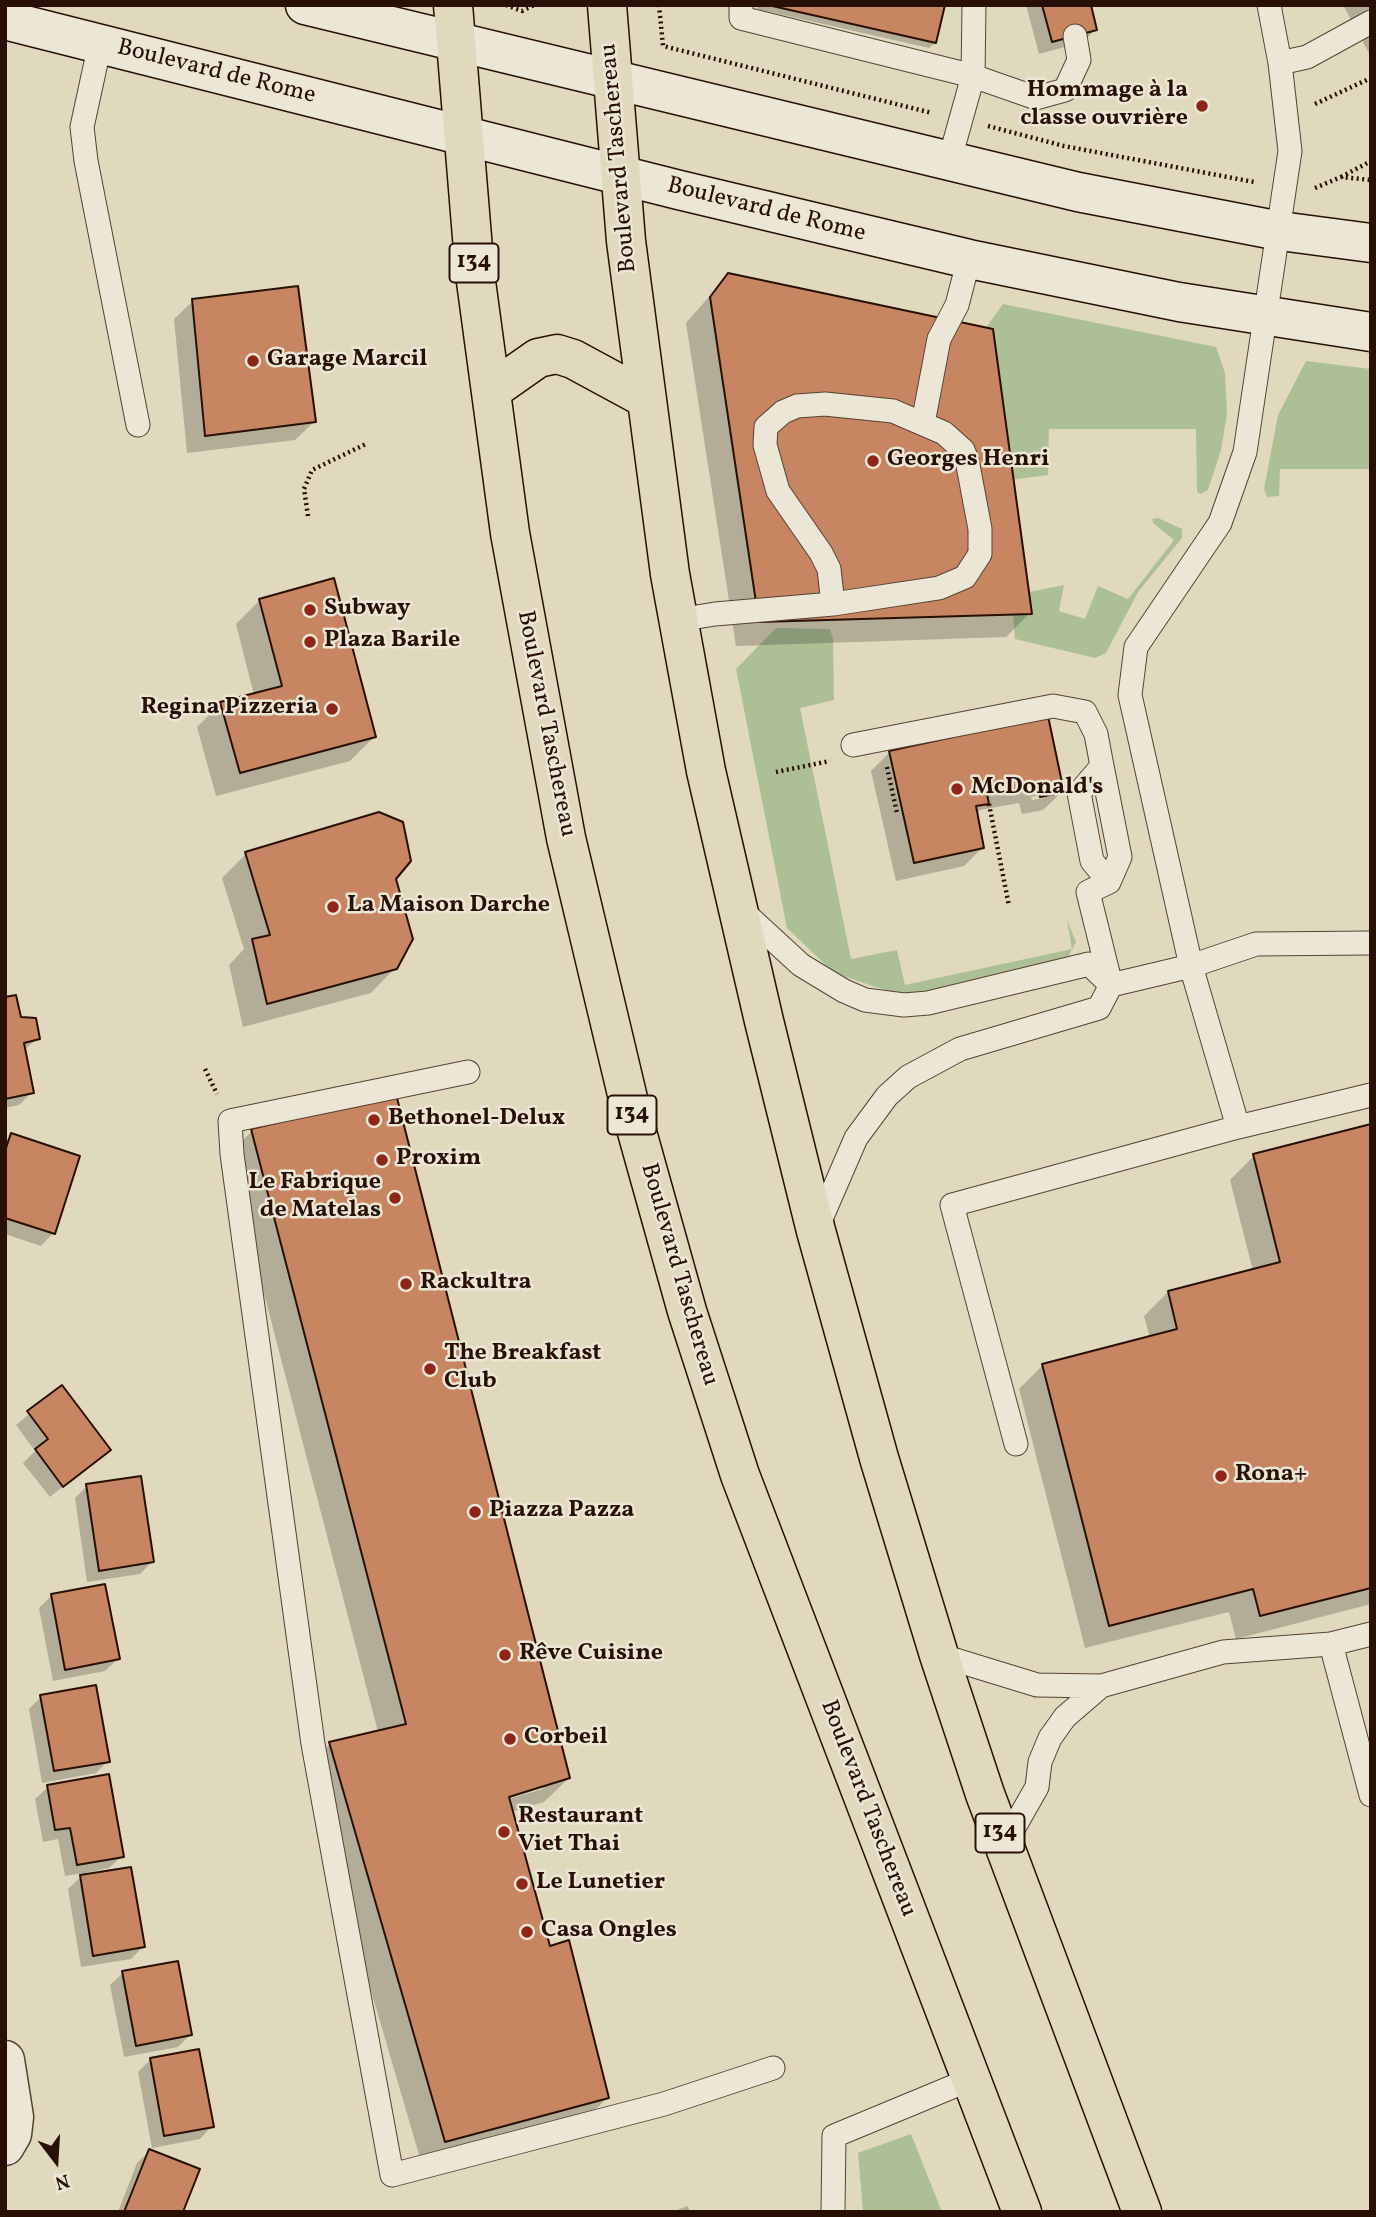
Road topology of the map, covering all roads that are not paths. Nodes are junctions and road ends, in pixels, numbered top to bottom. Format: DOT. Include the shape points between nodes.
graph roads {
  1 [pos="304,5"];
  2 [pos="453,5"];
  3 [pos="607,5"];
  4 [pos="741,5"];
  5 [pos="974,5"];
  6 [pos="1269,5"];
  7 [pos="5,20"];
  8 [pos="1371,22"];
  9 [pos="1075,36"];
  10 [pos="456,43"];
  11 [pos="100,44"];
  12 [pos="1280,63"];
  13 [pos="973,76"];
  14 [pos="613,81"];
  15 [pos="462,135"];
  16 [pos="949,162"];
  17 [pos="621,176"];
  18 [pos="1280,231"];
  19 [pos="1371,243"];
  20 [pos="969,259"];
  21 [pos="1264,316"];
  22 [pos="1371,332"];
  23 [pos="491,391"];
  24 [pos="645,398"];
  25 [pos="923,423"];
  26 [pos="138,425"];
  27 [pos="833,604"];
  28 [pos="678,620"];
  29 [pos="853,745"];
  30 [pos="737,906"];
  31 [pos="1371,943"];
  32 [pos="1191,966"];
  33 [pos="1111,985"];
  34 [pos="468,1072"];
  35 [pos="1371,1095"];
  36 [pos="1238,1126"];
  37 [pos="816,1231"];
  38 [pos="1016,1444"];
  39 [pos="1371,1634"];
  40 [pos="1331,1644"];
  41 [pos="939,1655"];
  42 [pos="1101,1686"];
  43 [pos="1371,1795"];
  44 [pos="1004,1845"];
  45 [pos="5,2060"];
  46 [pos="773,2068"];
  47 [pos="970,2080"];
  48 [pos="5,2146"];
  49 [pos="832,2212"];
  50 [pos="1022,2212"];
  51 [pos="1142,2212"];
  1 -- 10 [label="main road"];
  2 -- 10 [label="main road, Boulevard Taschereau / 134"];
  3 -- 14 [label="main road, Boulevard Taschereau / 134"];
  4 -- 13 [label="lane" via="741,18"];
  5 -- 13 [label="lane"];
  6 -- 12 [label="lane"];
  7 -- 11 [label="main road, Boulevard de Rome"];
  8 -- 12 [label="lane" via="1307,57"];
  9 -- 13 [label="lane" via="1079,60 1065,90 1036,98"];
  10 -- 14 [label="main road"];
  10 -- 15 [label="main road, Boulevard Taschereau / 134"];
  11 -- 15 [label="main road, Boulevard de Rome"];
  11 -- 26 [label="lane" via="82,127"];
  12 -- 18 [label="lane" via="1290,151"];
  13 -- 16 [label="lane"];
  14 -- 16 [label="main road"];
  14 -- 17 [label="main road, Boulevard Taschereau / 134"];
  15 -- 17 [label="main road, Boulevard de Rome"];
  15 -- 23 [label="main road, Boulevard Taschereau / 134"];
  16 -- 18 [label="main road"];
  17 -- 20 [label="main road, Boulevard de Rome"];
  17 -- 24 [label="main road, Boulevard Taschereau / 134"];
  18 -- 19 [label="main road"];
  18 -- 21 [label="lane"];
  20 -- 21 [label="main road, Boulevard de Rome"];
  20 -- 25 [label="lane" via="957,304 939,339"];
  21 -- 22 [label="main road, Boulevard de Rome"];
  21 -- 32 [label="lane" via="1245,452 1220,523 1136,647 1130,695"];
  23 -- 24 [label="main road" via="538,358 557,354"];
  23 -- 47 [label="main road, Boulevard Taschereau / 134" via="522,602 566,838 650,1180 740,1475"];
  24 -- 28 [label="main road, Boulevard Taschereau / 134"];
  25 -- 27 [label="lane" via="954,440 967,460 980,528 980,554 954,583"];
  25 -- 27 [label="lane" via="893,411 825,404 797,406 766,427 765,445 778,491 829,569"];
  27 -- 28 [label="lane"];
  28 -- 30 [label="main road, Boulevard Taschereau / 134"];
  29 -- 33 [label="lane" via="1053,706 1085,712 1096,734 1102,766 1079,793 1092,861 1109,882 1088,891"];
  30 -- 33 [label="lane" via="801,965 865,1000 928,1003 1089,964"];
  30 -- 37 [label="main road, Boulevard Taschereau / 134"];
  31 -- 32 [label="lane" via="1256,944"];
  32 -- 33 [label="lane"];
  32 -- 36 [label="lane"];
  33 -- 37 [label="lane" via="1099,1008 960,1049 908,1077 887,1096 856,1138"];
  34 -- 46 [label="lane" via="230,1121 313,1744 392,2175 664,2104"];
  35 -- 36 [label="lane"];
  36 -- 38 [label="lane" via="952,1205"];
  37 -- 41 [label="main road, Boulevard Taschereau / 134"];
  39 -- 40 [label="lane"];
  40 -- 42 [label="lane" via="1223,1652"];
  40 -- 43 [label="lane"];
  41 -- 42 [label="lane" via="1037,1685"];
  41 -- 44 [label="main road, Boulevard Taschereau / 134"];
  42 -- 44 [label="lane" via="1050,1738 1040,1762 1037,1787"];
  44 -- 51 [label="main road, Boulevard Taschereau / 134"];
  45 -- 48 [label="main road" via="14,2117"];
  47 -- 49 [label="lane" via="834,2136"];
  47 -- 50 [label="main road, Boulevard Taschereau / 134"];
}
